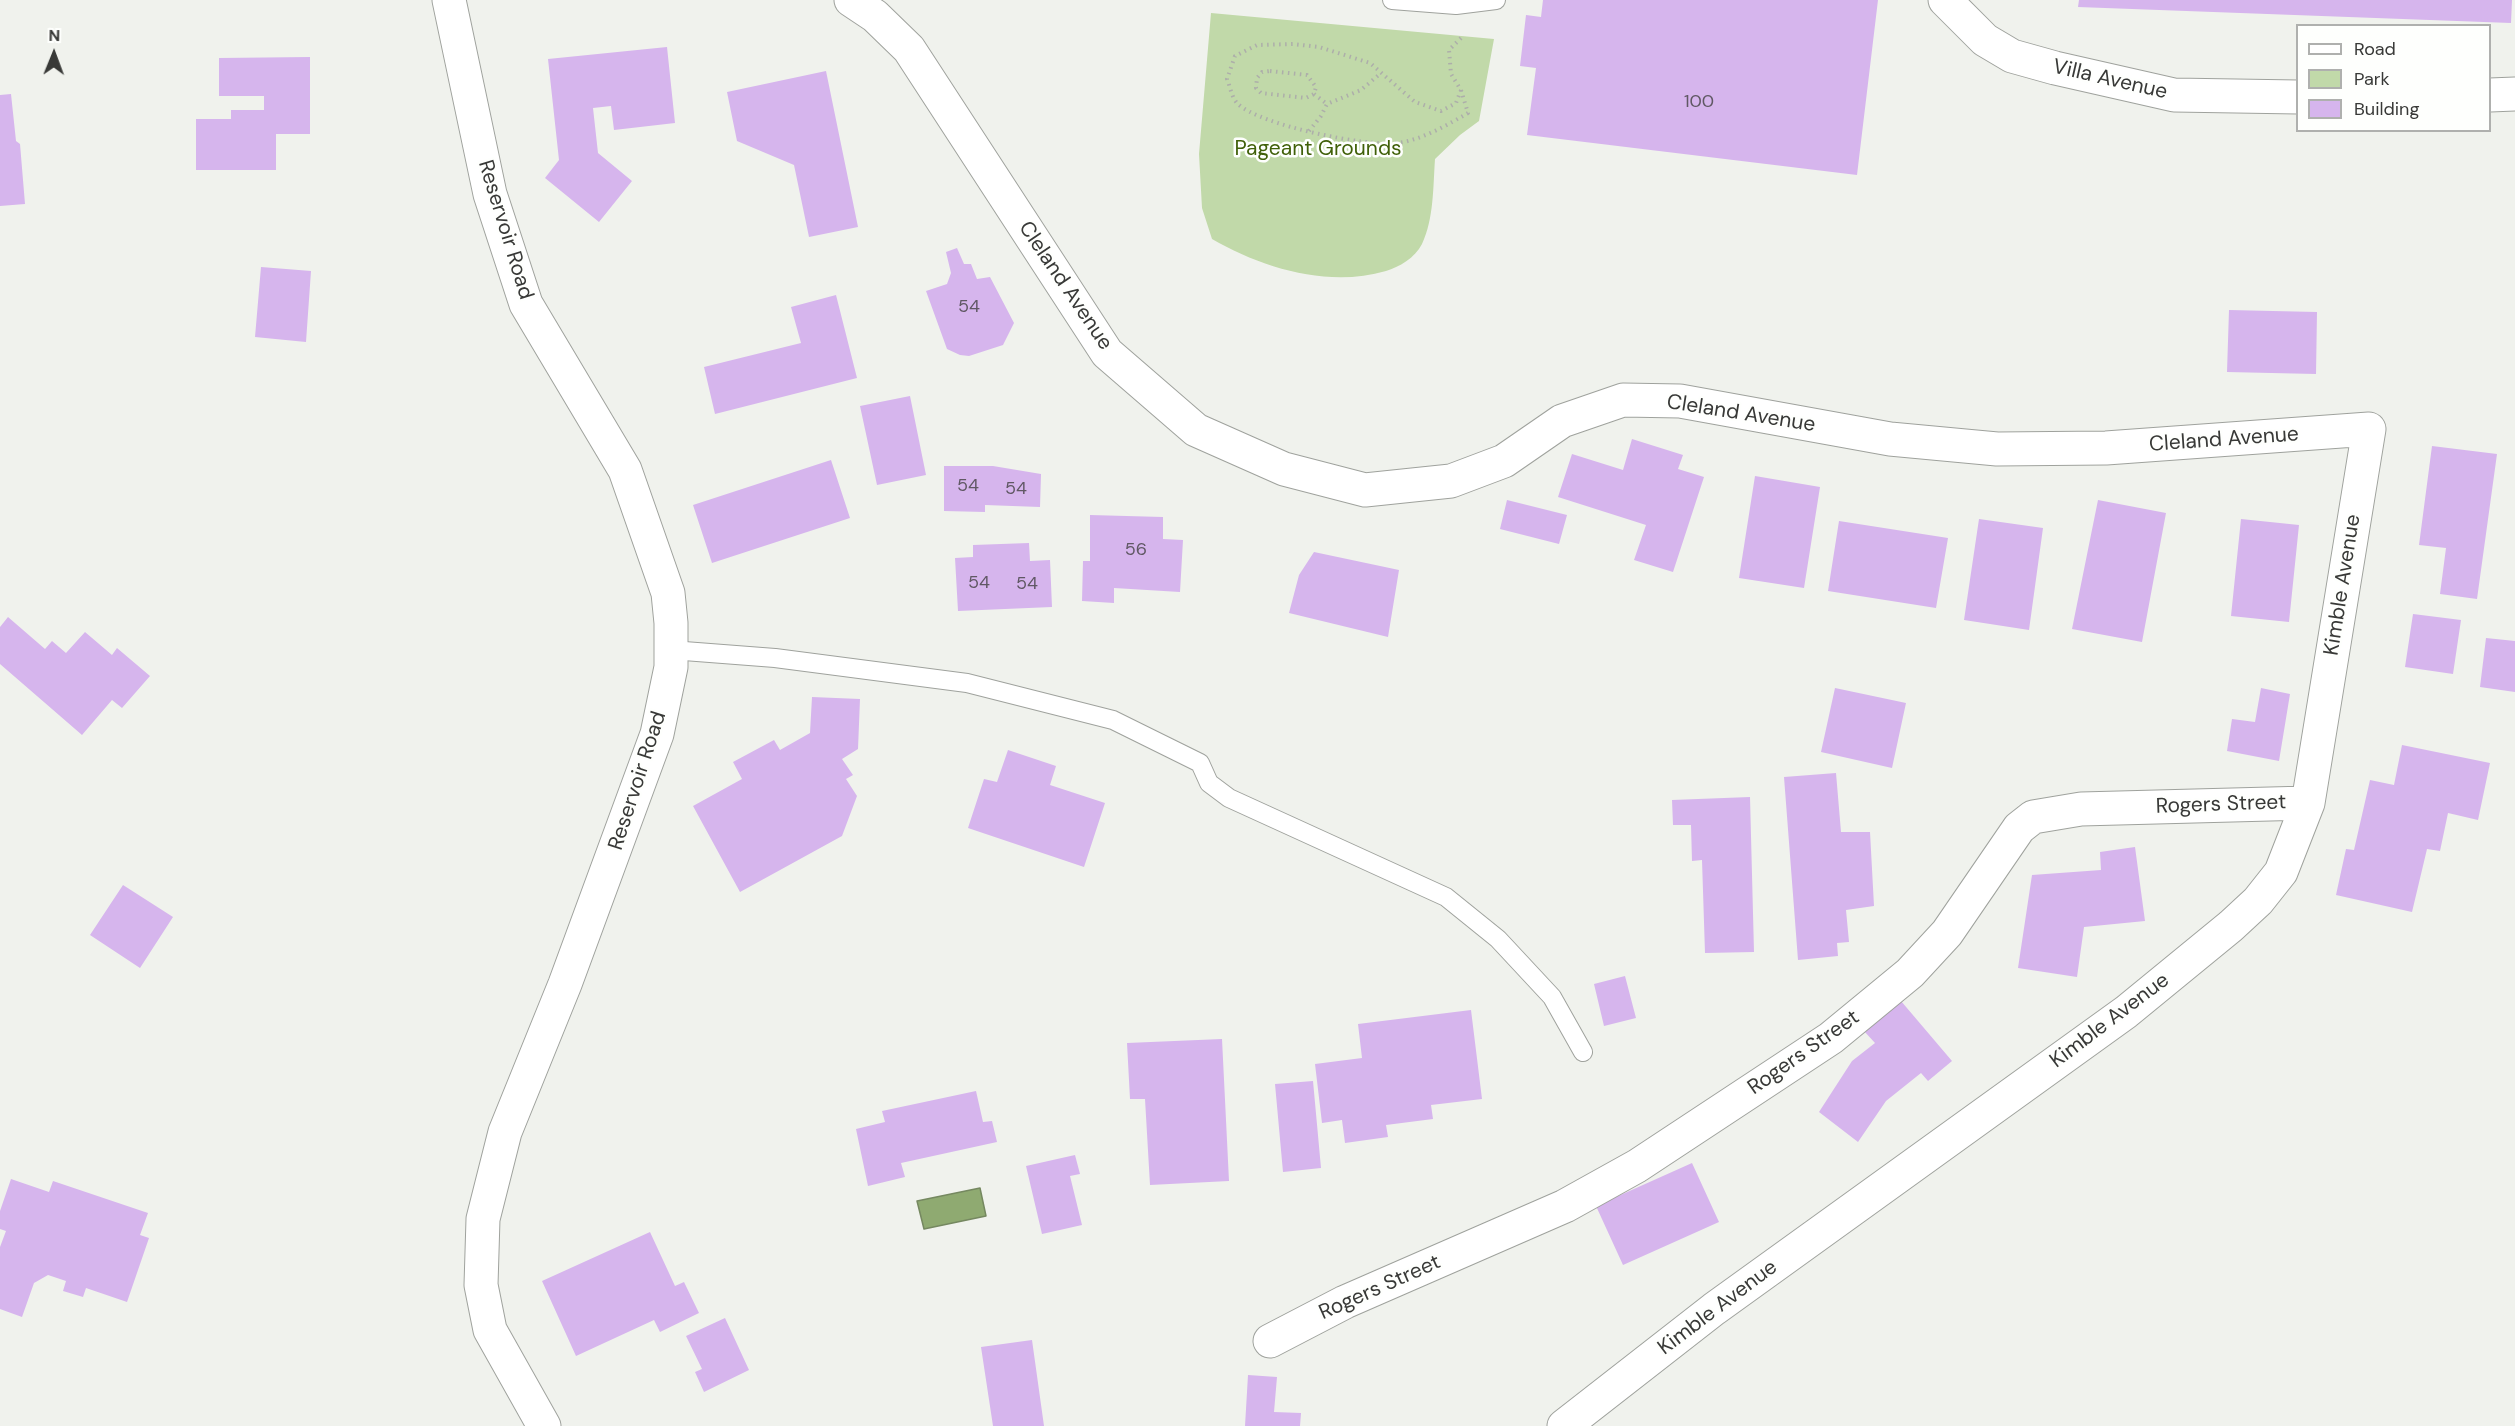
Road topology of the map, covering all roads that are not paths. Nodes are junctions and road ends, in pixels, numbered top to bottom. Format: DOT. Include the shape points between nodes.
graph roads {
  1 [pos="449,0"];
  2 [pos="850,0"];
  3 [pos="1392,0"];
  4 [pos="1496,0"];
  5 [pos="1945,0"];
  6 [pos="2515,94"];
  7 [pos="2491,95"];
  8 [pos="2296,97"];
  9 [pos="2369,429"];
  10 [pos="671,650"];
  11 [pos="2308,803"];
  12 [pos="1583,1052"];
  13 [pos="1270,1341"];
  14 [pos="544,1426"];
  15 [pos="1564,1426"];
  1 -- 10 [label="street, Reservoir Road" via="490,194 526,304 625,470 668,593"];
  2 -- 9 [label="street, Cleland Avenue" via="875,16 909,49 1107,353 1196,430 1284,469 1365,490 1451,481 1504,461 1562,421 1623,400 1680,401 1890,439 1997,449 2106,448"];
  3 -- 4 [label="lane" via="1456,5"];
  5 -- 8 [label="street, Villa Avenue" via="1985,40 2012,56 2055,68 2174,95"];
  6 -- 7 [label="street"];
  9 -- 11 [label="street, Kimble Avenue"];
  10 -- 12 [label="lane" via="775,658 967,683 1113,720 1200,763 1209,783 1229,798 1446,897 1498,939 1552,997"];
  10 -- 14 [label="street, Reservoir Road" via="657,734 569,973 505,1132 483,1219 481,1285 490,1330"];
  11 -- 13 [label="street, Rogers Street" via="2081,809 2033,818 2019,828 1947,933 1918,965 1831,1038 1637,1166 1565,1206 1345,1302"];
  11 -- 15 [label="street, Kimble Avenue" via="2282,872 2231,926 2126,1012 1714,1310"];
}
